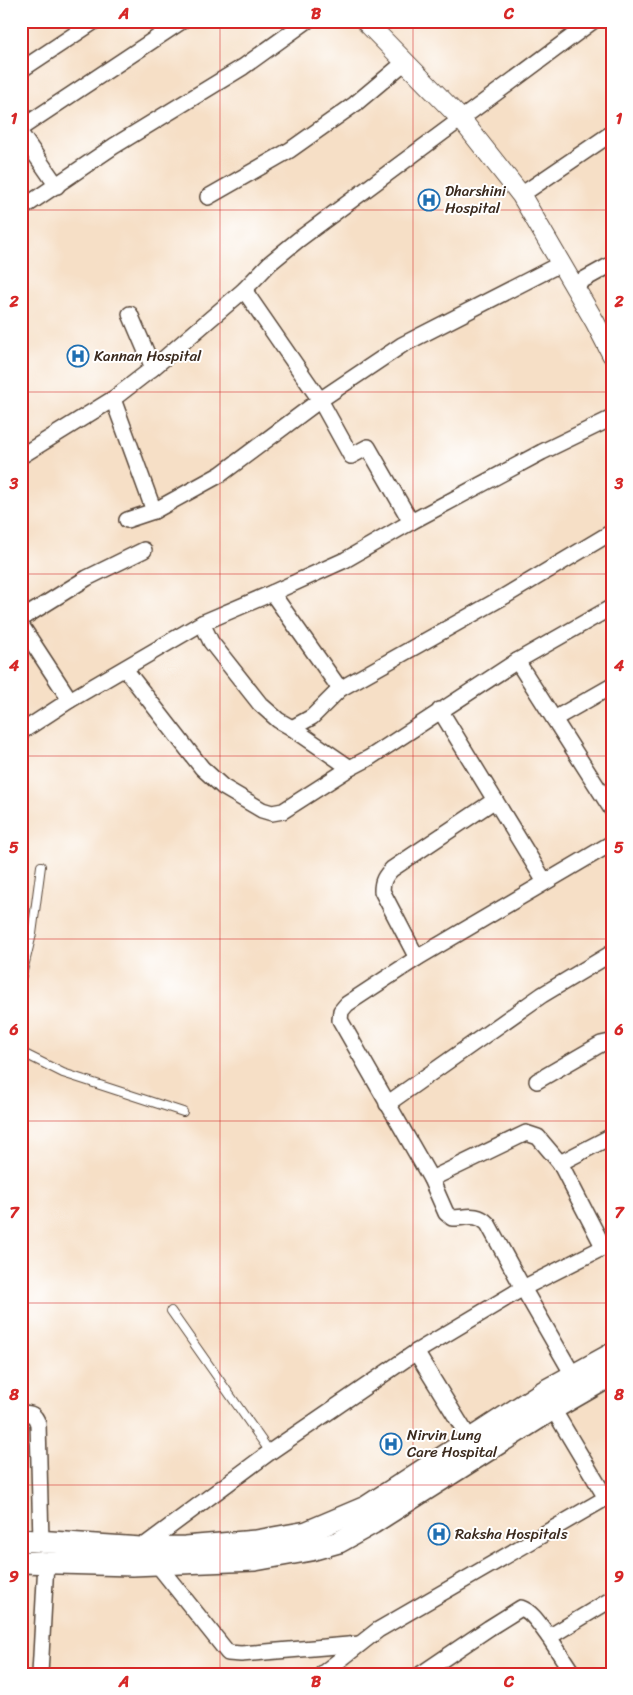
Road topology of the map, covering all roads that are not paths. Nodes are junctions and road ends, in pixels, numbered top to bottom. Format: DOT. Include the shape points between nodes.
graph roads {
  1 [pos="96,21"];
  2 [pos="182,21"];
  3 [pos="307,21"];
  4 [pos="593,21"];
  5 [pos="371,23"];
  6 [pos="405,62"];
  7 [pos="21,70"];
  8 [pos="461,119"];
  9 [pos="21,128"];
  10 [pos="612,133"];
  11 [pos="21,134"];
  12 [pos="57,186"];
  13 [pos="521,195"];
  14 [pos="208,197"];
  15 [pos="21,209"];
  16 [pos="562,263"];
  17 [pos="612,264"];
  18 [pos="574,285"];
  19 [pos="244,290"];
  20 [pos="130,314"];
  21 [pos="612,355"];
  22 [pos="153,368"];
  23 [pos="113,399"];
  24 [pos="320,400"];
  25 [pos="612,418"];
  26 [pos="21,456"];
  27 [pos="154,511"];
  28 [pos="127,520"];
  29 [pos="411,522"];
  30 [pos="612,532"];
  31 [pos="144,550"];
  32 [pos="272,593"];
  33 [pos="612,607"];
  34 [pos="21,619"];
  35 [pos="202,623"];
  36 [pos="21,625"];
  37 [pos="517,661"];
  38 [pos="125,669"];
  39 [pos="612,686"];
  40 [pos="340,689"];
  41 [pos="70,700"];
  42 [pos="440,710"];
  43 [pos="554,719"];
  44 [pos="292,728"];
  45 [pos="21,732"];
  46 [pos="350,768"];
  47 [pos="495,800"];
  48 [pos="612,810"];
  49 [pos="612,843"];
  50 [pos="41,866"];
  51 [pos="545,882"];
  52 [pos="612,953"];
  53 [pos="417,958"];
  54 [pos="21,980"];
  55 [pos="612,1043"];
  56 [pos="21,1052"];
  57 [pos="537,1080"];
  58 [pos="388,1104"];
  59 [pos="183,1112"];
  60 [pos="612,1136"];
  61 [pos="560,1163"];
  62 [pos="431,1179"];
  63 [pos="608,1246"];
  64 [pos="522,1288"];
  65 [pos="171,1311"];
  66 [pos="416,1352"];
  67 [pos="612,1354"];
  68 [pos="573,1375"];
  69 [pos="612,1375"];
  70 [pos="553,1409"];
  71 [pos="21,1413"];
  72 [pos="475,1448"];
  73 [pos="270,1452"];
  74 [pos="610,1500"];
  75 [pos="31,1541"];
  76 [pos="141,1548"];
  77 [pos="21,1562"];
  78 [pos="46,1562"];
  79 [pos="157,1564"];
  80 [pos="612,1599"];
  81 [pos="549,1637"];
  82 [pos="360,1644"];
  83 [pos="40,1674"];
  84 [pos="322,1674"];
  85 [pos="421,1674"];
  86 [pos="572,1674"];
  1 -- 7 [label="street"];
  2 -- 9 [label="street"];
  3 -- 12 [label="street" via="243,67 114,146"];
  4 -- 8 [label="street"];
  5 -- 6 [label="street"];
  6 -- 8 [label="street"];
  6 -- 14 [label="street" via="355,104 290,150"];
  8 -- 13 [label="street"];
  8 -- 19 [label="street" via="298,240"];
  10 -- 13 [label="street"];
  11 -- 12 [label="street"];
  12 -- 15 [label="street"];
  13 -- 16 [label="street"];
  16 -- 18 [label="street"];
  16 -- 24 [label="street" via="402,345"];
  17 -- 18 [label="street"];
  18 -- 21 [label="street"];
  19 -- 22 [label="street"];
  19 -- 24 [label="street"];
  20 -- 22 [label="street"];
  22 -- 23 [label="street"];
  23 -- 26 [label="street"];
  23 -- 27 [label="street"];
  24 -- 27 [label="street" via="221,474"];
  24 -- 29 [label="street" via="351,456 368,447"];
  25 -- 29 [label="street"];
  27 -- 28 [label="street"];
  29 -- 32 [label="street" via="345,560"];
  30 -- 40 [label="street"];
  31 -- 34 [label="street" via="88,578"];
  32 -- 35 [label="street"];
  32 -- 40 [label="street"];
  33 -- 37 [label="street"];
  35 -- 38 [label="street"];
  35 -- 44 [label="street" via="211,642 260,704"];
  36 -- 41 [label="street"];
  37 -- 42 [label="street"];
  37 -- 43 [label="street"];
  38 -- 41 [label="street"];
  38 -- 46 [label="street" via="202,768 223,787 262,810 272,813 283,811"];
  39 -- 43 [label="street"];
  40 -- 44 [label="street" via="312,717"];
  41 -- 45 [label="street"];
  42 -- 46 [label="street"];
  42 -- 47 [label="street"];
  43 -- 48 [label="street"];
  44 -- 46 [label="street"];
  47 -- 51 [label="street"];
  47 -- 53 [label="street" via="392,869 382,883 382,891"];
  49 -- 51 [label="street"];
  50 -- 54 [label="lane" via="32,934"];
  51 -- 53 [label="street"];
  52 -- 58 [label="street" via="542,995"];
  53 -- 58 [label="street" via="341,1011 340,1020"];
  55 -- 57 [label="street" via="601,1044"];
  56 -- 59 [label="lane" via="63,1073"];
  58 -- 62 [label="street"];
  60 -- 61 [label="street"];
  61 -- 62 [label="street" via="538,1137 526,1133"];
  61 -- 63 [label="street"];
  62 -- 64 [label="street" via="446,1213 452,1218 476,1215 483,1218"];
  63 -- 64 [label="street"];
  64 -- 66 [label="street"];
  64 -- 68 [label="street"];
  65 -- 73 [label="lane"];
  66 -- 72 [label="street"];
  66 -- 73 [label="street"];
  67 -- 68 [label="main road"];
  68 -- 72 [label="main road"];
  69 -- 70 [label="main road"];
  70 -- 72 [label="main road"];
  70 -- 74 [label="street"];
  71 -- 75 [label="street" via="34,1415 38,1424"];
  72 -- 76 [label="main road" via="366,1507 307,1532 256,1541"];
  72 -- 79 [label="main road" via="373,1523 339,1542 256,1560"];
  73 -- 76 [label="street"];
  74 -- 82 [label="street" via="386,1625"];
  75 -- 76 [label="main road"];
  77 -- 78 [label="main road"];
  78 -- 79 [label="main road"];
  78 -- 83 [label="street"];
  79 -- 82 [label="street" via="228,1653"];
  80 -- 81 [label="street"];
  81 -- 85 [label="street" via="534,1617 521,1608"];
  81 -- 86 [label="street"];
  82 -- 84 [label="street"];
}
